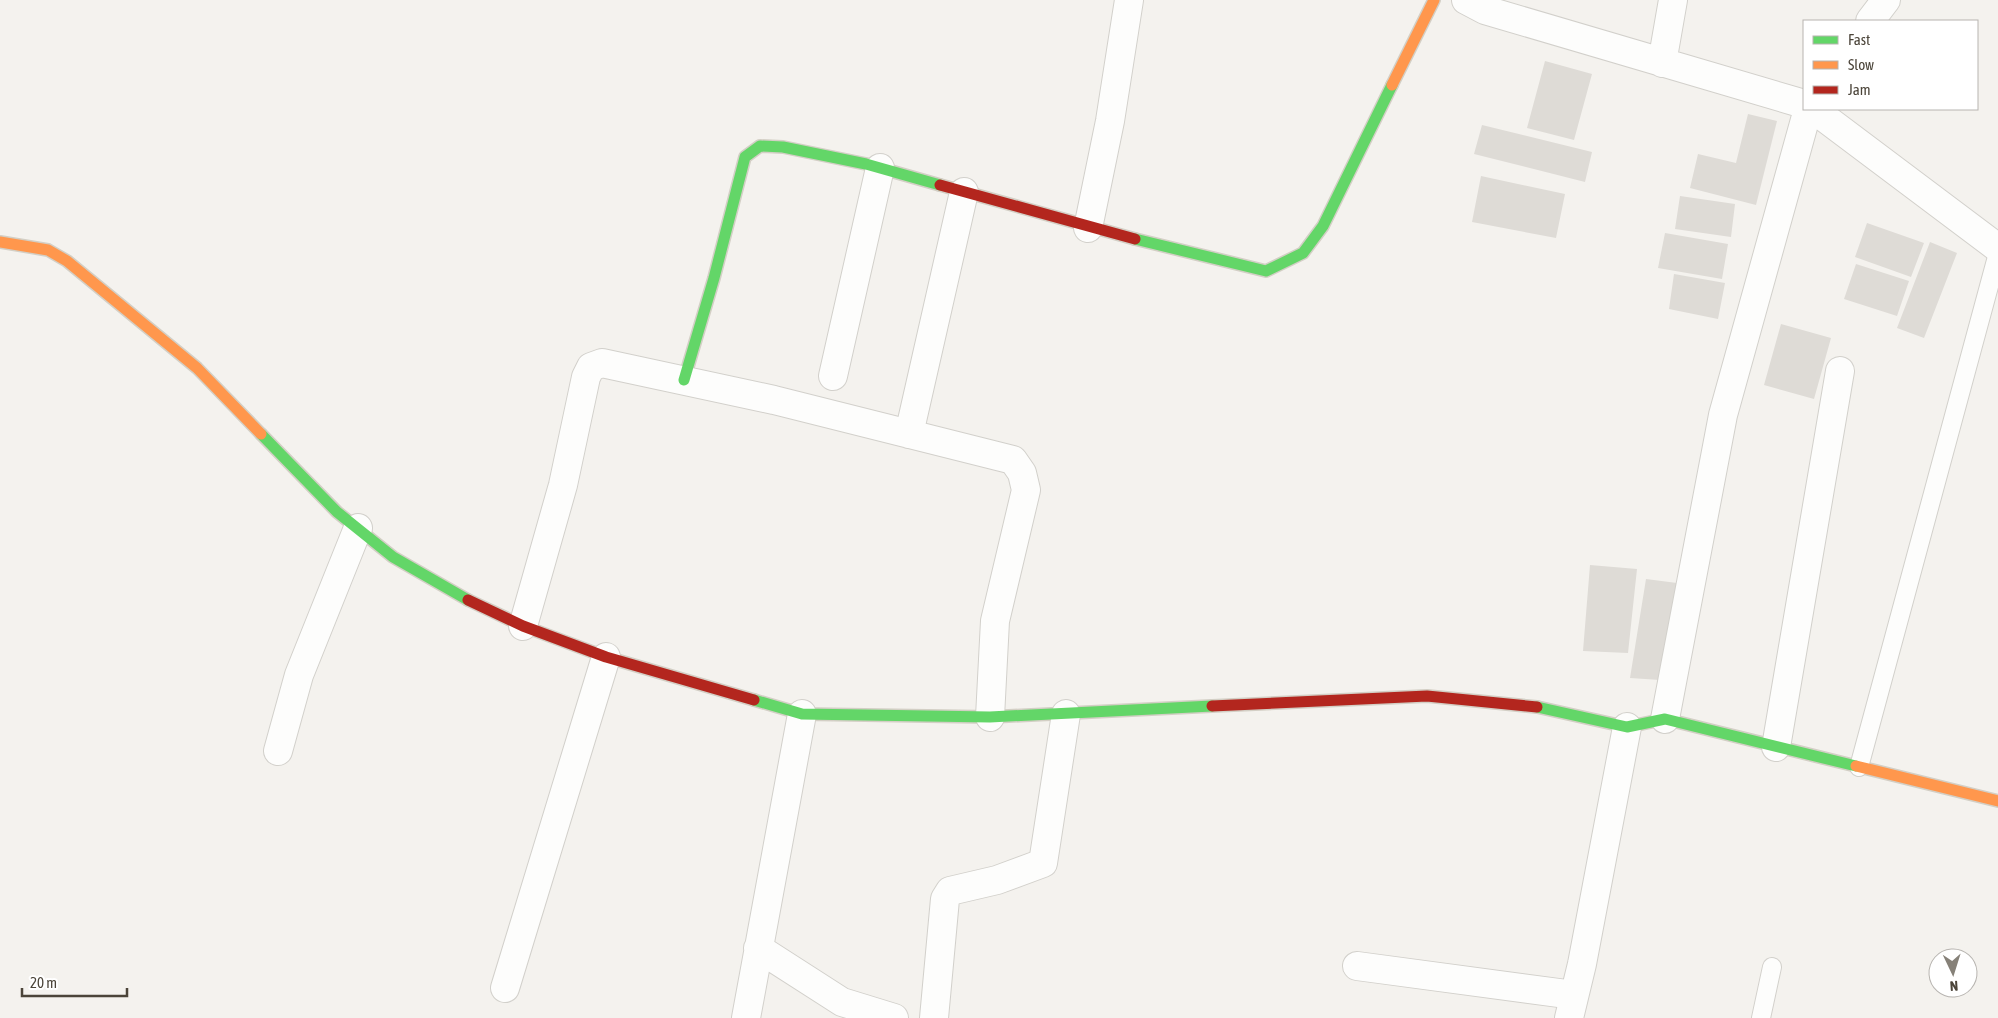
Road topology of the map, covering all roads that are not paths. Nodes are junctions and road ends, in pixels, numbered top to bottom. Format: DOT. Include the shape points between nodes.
graph roads {
  1 [pos="1129,0"];
  2 [pos="1434,0"];
  3 [pos="1466,0"];
  4 [pos="1673,0"];
  5 [pos="1886,0"];
  6 [pos="1525,11"];
  7 [pos="1871,20"];
  8 [pos="1662,64"];
  9 [pos="1803,104"];
  10 [pos="1808,110"];
  11 [pos="1814,110"];
  12 [pos="880,168"];
  13 [pos="964,192"];
  14 [pos="1088,228"];
  15 [pos="0,242"];
  16 [pos="1998,248"];
  17 [pos="1998,253"];
  18 [pos="1840,372"];
  19 [pos="832,376"];
  20 [pos="684,380"];
  21 [pos="909,434"];
  22 [pos="358,528"];
  23 [pos="524,626"];
  24 [pos="606,657"];
  25 [pos="802,714"];
  26 [pos="1066,714"];
  27 [pos="990,717"];
  28 [pos="1665,719"];
  29 [pos="1627,727"];
  30 [pos="1776,747"];
  31 [pos="278,751"];
  32 [pos="1859,767"];
  33 [pos="1998,801"];
  34 [pos="758,948"];
  35 [pos="1357,966"];
  36 [pos="1772,967"];
  37 [pos="505,988"];
  38 [pos="1572,1006"];
  39 [pos="746,1018"];
  40 [pos="894,1018"];
  41 [pos="934,1018"];
  42 [pos="1761,1018"];
  1 -- 14 [label="street" via="1110,121"];
  2 -- 14 [label="street" via="1323,226 1303,252 1266,271"];
  3 -- 6 [label="street" via="1485,10"];
  4 -- 8 [label="street"];
  5 -- 7 [label="street"];
  6 -- 8 [label="street"];
  8 -- 9 [label="street"];
  10 -- 28 [label="street" via="1724,415"];
  11 -- 16 [label="street"];
  12 -- 13 [label="street"];
  12 -- 19 [label="street"];
  12 -- 20 [label="street" via="783,147 760,146 745,157"];
  13 -- 14 [label="street"];
  13 -- 21 [label="street"];
  15 -- 22 [label="street" via="48,250 67,261 197,368 337,512"];
  17 -- 32 [label="lane"];
  18 -- 30 [label="street"];
  20 -- 21 [label="street"];
  20 -- 23 [label="street" via="602,363 592,367 586,377 563,485"];
  21 -- 27 [label="street" via="1013,460 1022,473 1026,490 995,621"];
  22 -- 23 [label="street" via="393,557 461,596"];
  22 -- 31 [label="street" via="298,674"];
  23 -- 24 [label="street"];
  24 -- 25 [label="street"];
  24 -- 37 [label="street"];
  25 -- 27 [label="street"];
  25 -- 34 [label="street"];
  26 -- 27 [label="street"];
  26 -- 29 [label="street" via="1427,696 1536,707"];
  26 -- 41 [label="street" via="1043,864 950,892 945,899"];
  28 -- 29 [label="street"];
  28 -- 30 [label="street"];
  29 -- 38 [label="street"];
  30 -- 32 [label="street"];
  32 -- 33 [label="street"];
  34 -- 39 [label="street"];
  34 -- 40 [label="street" via="842,1002"];
  35 -- 38 [label="street"];
  36 -- 42 [label="lane"];
}
